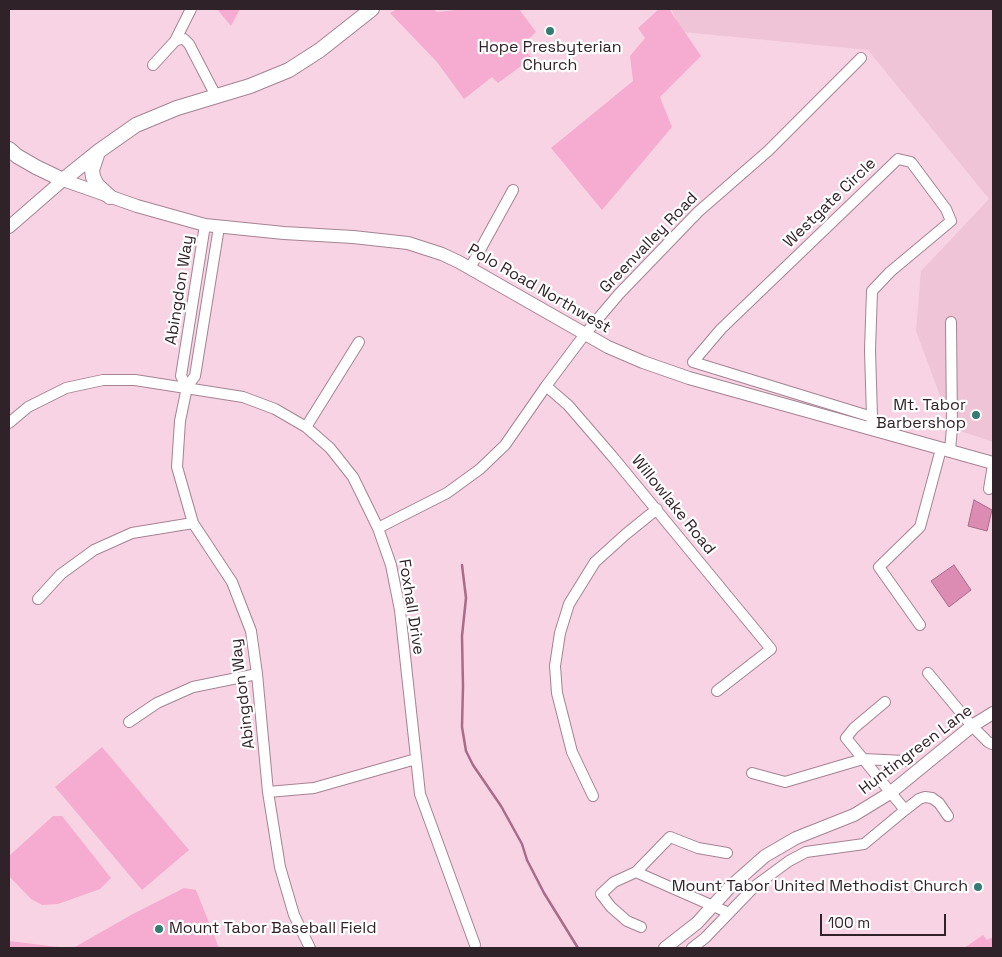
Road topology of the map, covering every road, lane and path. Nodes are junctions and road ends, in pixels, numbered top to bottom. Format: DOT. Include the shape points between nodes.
graph roads {
  1 [pos="191,9"];
  2 [pos="372,9"];
  3 [pos="175,41"];
  4 [pos="860,58"];
  5 [pos="153,66"];
  6 [pos="216,96"];
  7 [pos="9,150"];
  8 [pos="99,151"];
  9 [pos="63,180"];
  10 [pos="513,190"];
  11 [pos="110,197"];
  12 [pos="205,225"];
  13 [pos="9,227"];
  14 [pos="219,227"];
  15 [pos="470,268"];
  16 [pos="951,322"];
  17 [pos="585,334"];
  18 [pos="359,342"];
  19 [pos="694,362"];
  20 [pos="689,378"];
  21 [pos="546,386"];
  22 [pos="187,387"];
  23 [pos="9,423"];
  24 [pos="872,423"];
  25 [pos="306,427"];
  26 [pos="945,450"];
  27 [pos="993,464"];
  28 [pos="989,489"];
  29 [pos="657,509"];
  30 [pos="193,523"];
  31 [pos="378,528"];
  32 [pos="38,599"];
  33 [pos="920,625"];
  34 [pos="928,673"];
  35 [pos="257,674"];
  36 [pos="717,691"];
  37 [pos="885,702"];
  38 [pos="993,713"];
  39 [pos="129,722"];
  40 [pos="972,726"];
  41 [pos="993,743"];
  42 [pos="416,759"];
  43 [pos="863,760"];
  44 [pos="905,761"];
  45 [pos="752,773"];
  46 [pos="268,792"];
  47 [pos="890,793"];
  48 [pos="593,796"];
  49 [pos="905,810"];
  50 [pos="948,816"];
  51 [pos="727,853"];
  52 [pos="636,872"];
  53 [pos="713,907"];
  54 [pos="729,913"];
  55 [pos="642,927"];
  56 [pos="475,945"];
  57 [pos="310,948"];
  58 [pos="665,948"];
  59 [pos="692,948"];
  1 -- 3 [label="street"];
  2 -- 6 [label="main road" via="289,70"];
  3 -- 5 [label="street"];
  3 -- 6 [label="street" via="187,41"];
  4 -- 17 [label="street, Greenvalley Road" via="768,151 698,212"];
  6 -- 8 [label="main road" via="136,125"];
  7 -- 9 [label="main road"];
  8 -- 9 [label="main road"];
  8 -- 11 [label="main road" via="92,170 93,177"];
  9 -- 11 [label="street, Polo Road Northwest"];
  9 -- 13 [label="street"];
  10 -- 15 [label="street"];
  11 -- 12 [label="street, Polo Road Northwest"];
  12 -- 14 [label="street, Polo Road Northwest"];
  12 -- 22 [label="street, Abingdon Way" via="181,376"];
  14 -- 15 [label="street, Polo Road Northwest" via="397,241 442,254"];
  14 -- 22 [label="street, Abingdon Way" via="195,376"];
  15 -- 17 [label="street, Polo Road Northwest"];
  16 -- 26 [label="street" via="952,428"];
  17 -- 20 [label="street, Polo Road Northwest" via="634,359"];
  17 -- 21 [label="street, Greenvalley Road"];
  18 -- 25 [label="street"];
  19 -- 20 [label="street"];
  19 -- 24 [label="street"];
  19 -- 24 [label="street, Westgate Circle" via="721,328 898,159 910,162 946,209 950,222 872,291"];
  20 -- 24 [label="street, Polo Road Northwest"];
  21 -- 29 [label="street, Willowlake Road" via="568,405"];
  21 -- 31 [label="street, Greenvalley Road" via="505,445 480,469 447,493"];
  22 -- 23 [label="street, Foxhall Drive" via="135,380 103,380 66,388 28,407"];
  22 -- 25 [label="street, Foxhall Drive" via="243,397 275,409"];
  22 -- 30 [label="street, Abingdon Way" via="180,421 177,467"];
  24 -- 26 [label="street, Polo Road Northwest"];
  25 -- 31 [label="street, Foxhall Drive" via="330,448 353,477"];
  26 -- 27 [label="street, Polo Road Northwest"];
  26 -- 33 [label="street" via="920,527 879,567"];
  27 -- 28 [label="street"];
  29 -- 36 [label="street, Willowlake Road" via="771,649"];
  29 -- 48 [label="street" via="595,562 569,604 560,633 555,666 557,693 572,752"];
  30 -- 32 [label="street" via="132,533 94,550 61,574"];
  30 -- 35 [label="street, Abingdon Way" via="232,582 251,631"];
  31 -- 42 [label="street, Foxhall Drive" via="391,565 400,610"];
  34 -- 40 [label="street"];
  35 -- 39 [label="street" via="193,687 157,703"];
  35 -- 46 [label="street, Abingdon Way"];
  37 -- 43 [label="street" via="846,738"];
  38 -- 40 [label="street, Huntingreen Lane"];
  40 -- 41 [label="street"];
  40 -- 47 [label="street, Huntingreen Lane"];
  42 -- 46 [label="street" via="314,788"];
  42 -- 56 [label="street, Foxhall Drive" via="420,794"];
  43 -- 44 [label="street"];
  43 -- 45 [label="street" via="786,782"];
  43 -- 47 [label="street"];
  46 -- 57 [label="street, Abingdon Way" via="280,867 294,915"];
  47 -- 49 [label="street"];
  47 -- 53 [label="street, Huntingreen Lane" via="854,816 796,838 765,856"];
  49 -- 50 [label="street" via="926,797 939,803"];
  49 -- 54 [label="street" via="864,844 806,852 789,861 755,886"];
  51 -- 52 [label="street" via="698,848 670,837"];
  52 -- 53 [label="street"];
  52 -- 55 [label="street" via="614,882 601,894 627,921"];
  53 -- 54 [label="street"];
  53 -- 58 [label="street, Huntingreen Lane"];
  54 -- 59 [label="street"];
}
